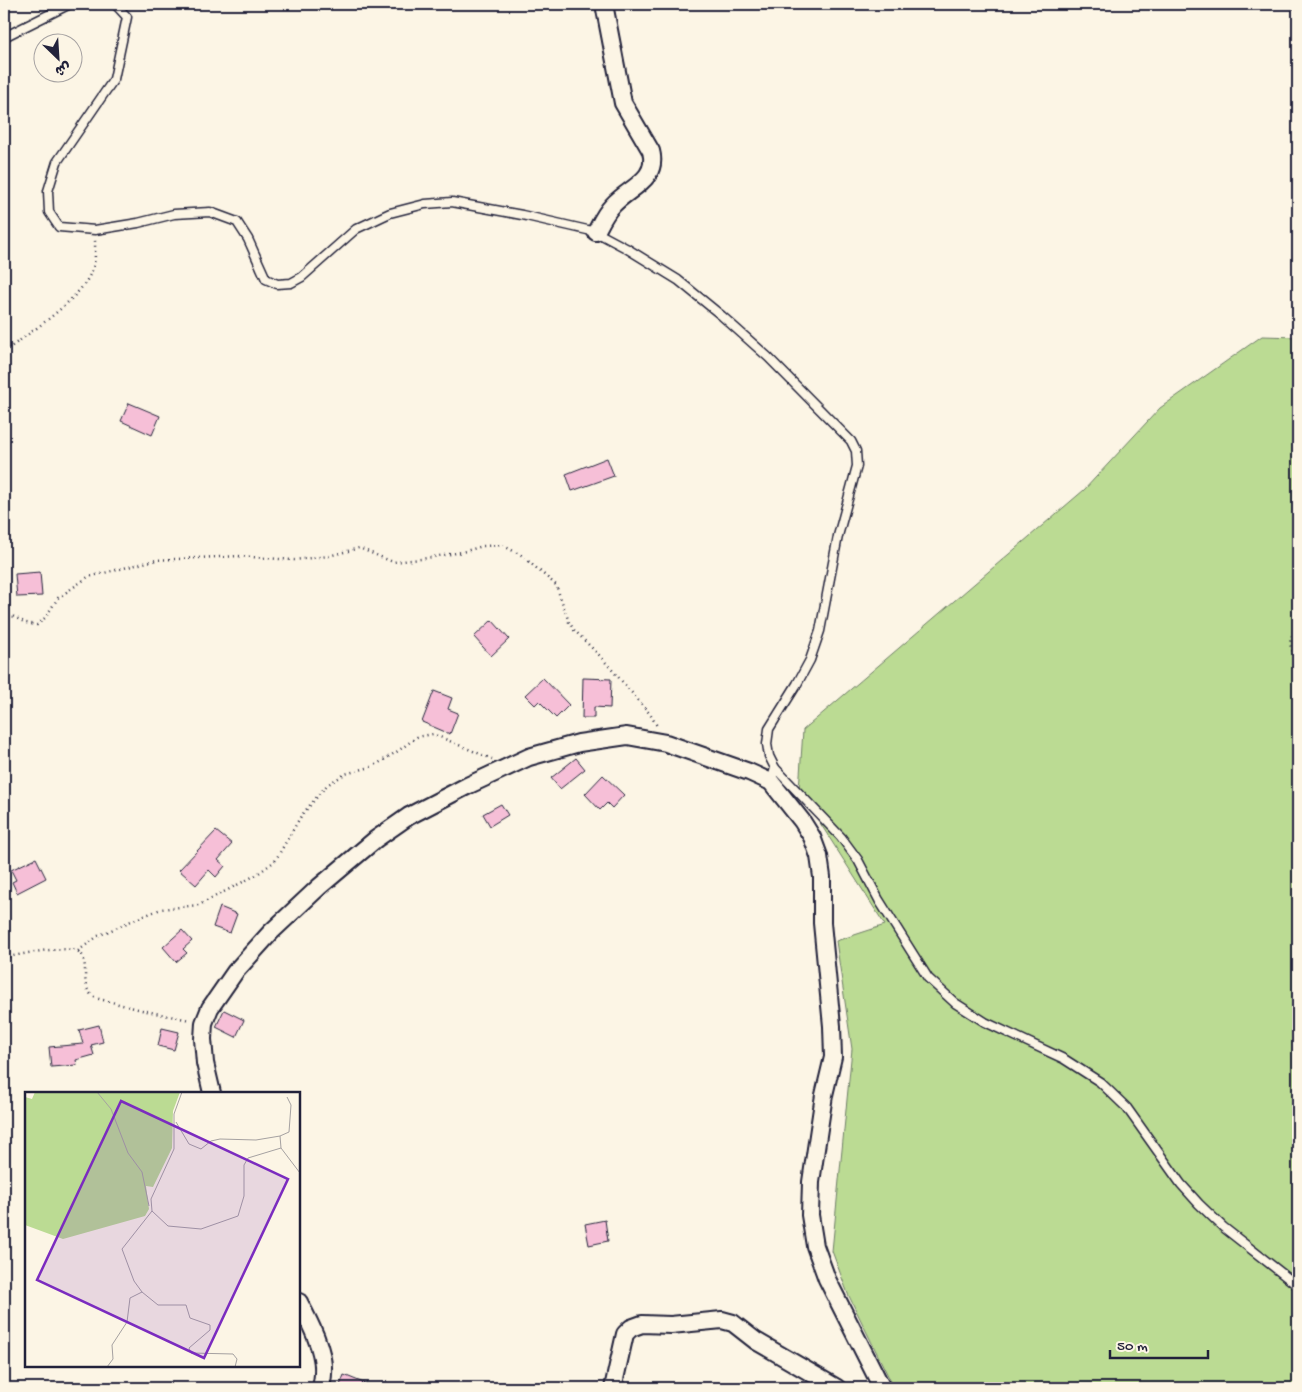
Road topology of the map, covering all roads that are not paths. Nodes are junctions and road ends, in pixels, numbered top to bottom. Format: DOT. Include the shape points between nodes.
graph roads {
  1 [pos="70,4"];
  2 [pos="115,4"];
  3 [pos="604,4"];
  4 [pos="4,37"];
  5 [pos="596,232"];
  6 [pos="773,775"];
  7 [pos="212,1092"];
  8 [pos="1298,1286"];
  9 [pos="300,1304"];
  10 [pos="321,1388"];
  11 [pos="613,1388"];
  12 [pos="837,1388"];
  13 [pos="882,1388"];
  1 -- 4 [label="lane"];
  2 -- 5 [label="lane" via="127,17 114,79 57,162 48,191 49,212 59,227 95,230 174,214 210,212 237,222 266,279 277,284 291,283 302,277 356,229 390,213 425,204 452,202"];
  3 -- 5 [label="street" via="623,103 653,159 648,174 614,204"];
  5 -- 6 [label="lane" via="678,280 722,316 844,432 856,451 857,466 838,536 820,631 798,684 769,729 767,744"];
  6 -- 7 [label="street" via="749,772 666,743 627,736 579,743 529,757 409,816 376,839 271,932 210,1008 202,1039"];
  6 -- 8 [label="lane" via="841,837 928,978 984,1022 1064,1059 1100,1082 1127,1108 1199,1204"];
  6 -- 13 [label="street" via="812,837 822,877 822,923 833,1057 811,1182 810,1215 815,1246 827,1278"];
  9 -- 10 [label="street" via="321,1353 324,1371"];
  11 -- 12 [label="street" via="625,1334 631,1328 642,1324 671,1326 722,1320 733,1323 756,1341"];
}
